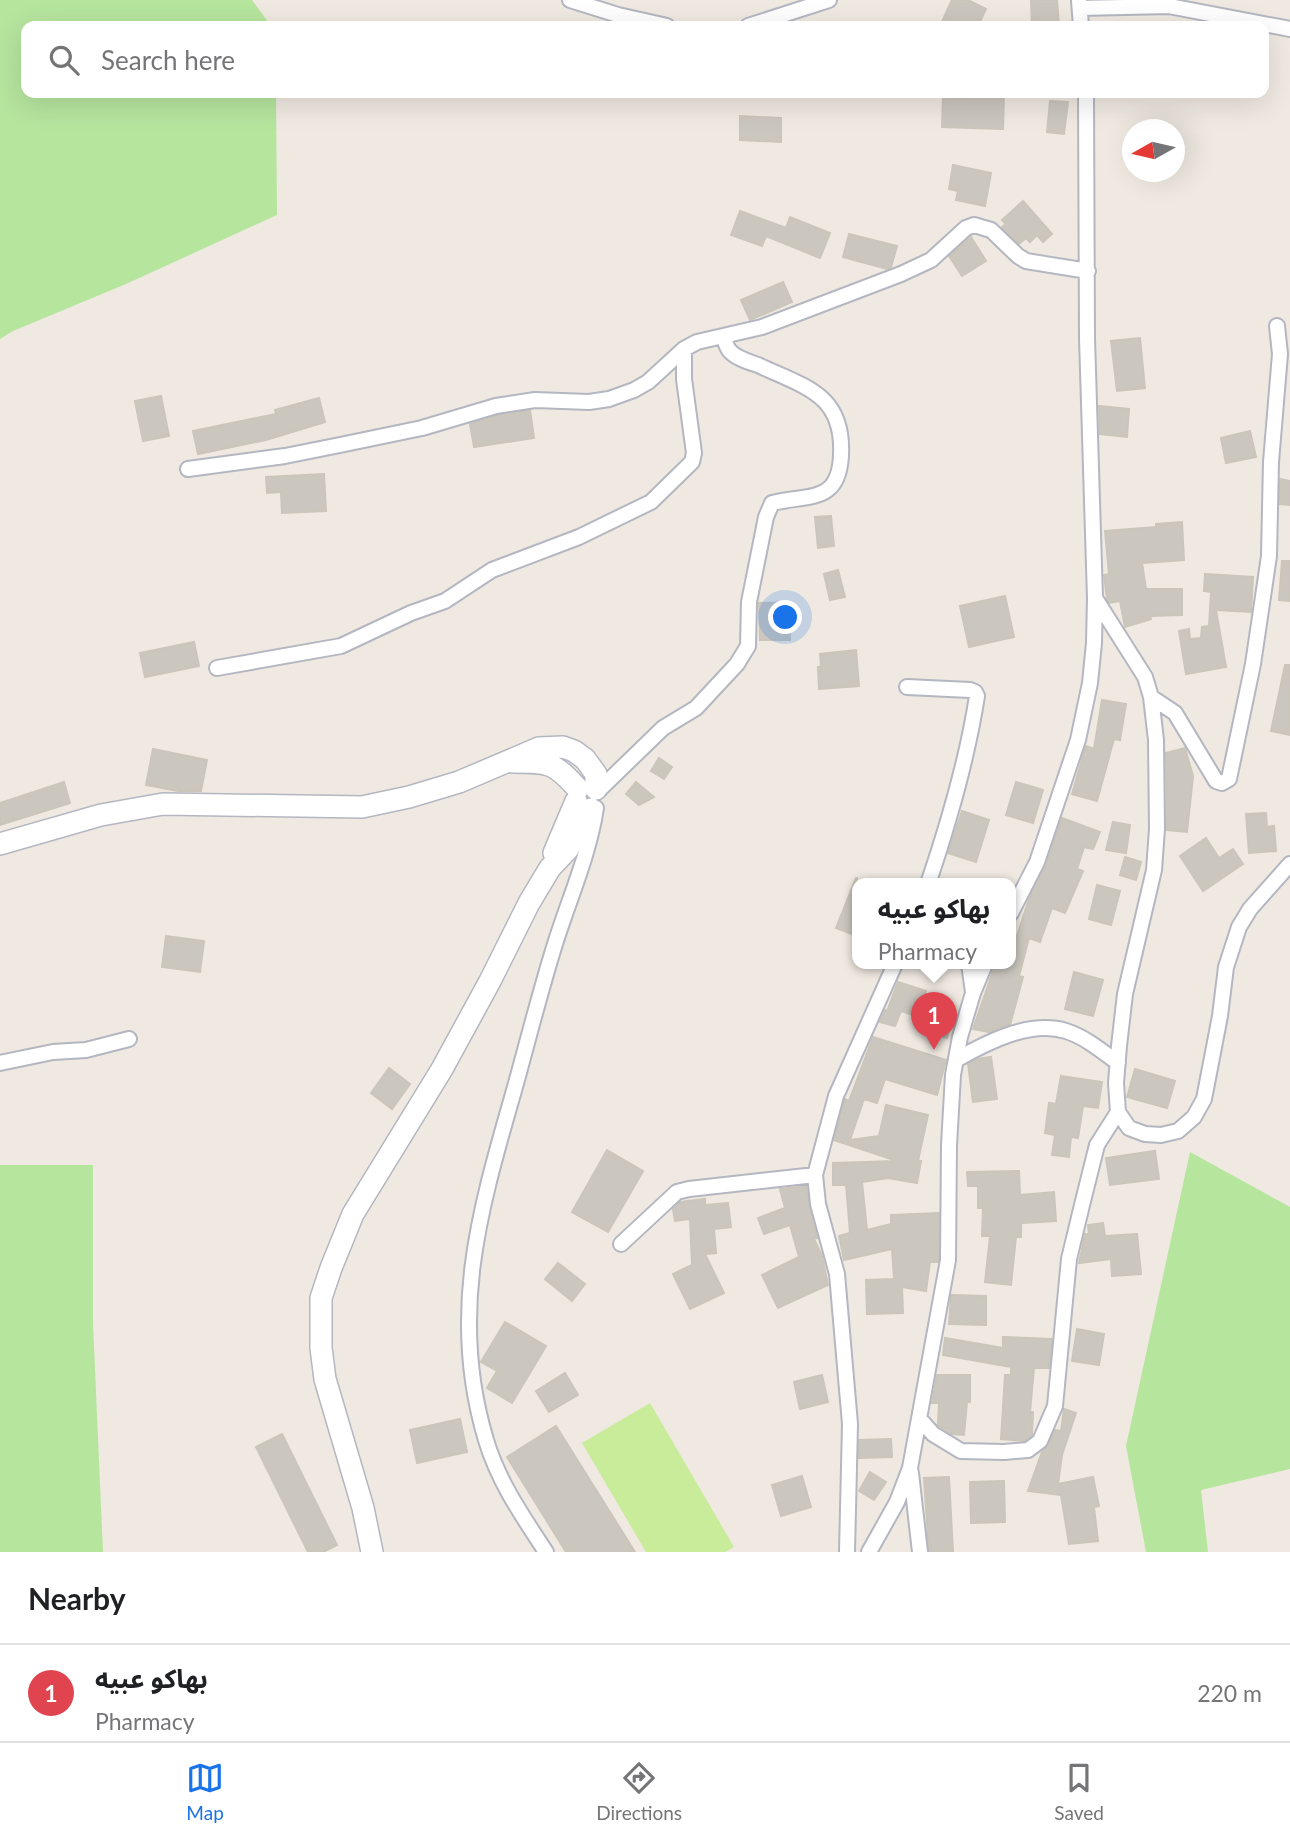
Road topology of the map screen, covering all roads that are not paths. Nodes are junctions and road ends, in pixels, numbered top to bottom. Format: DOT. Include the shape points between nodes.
graph roads {
  1 [pos="570,0"];
  2 [pos="829,0"];
  3 [pos="1194,0"];
  4 [pos="1079,4"];
  5 [pos="1169,6"];
  6 [pos="645,21"];
  7 [pos="764,21"];
  8 [pos="1248,21"];
  9 [pos="1269,25"];
  10 [pos="1290,29"];
  11 [pos="1086,98"];
  12 [pos="1088,271"];
  13 [pos="1277,326"];
  14 [pos="723,336"];
  15 [pos="684,349"];
  16 [pos="188,469"];
  17 [pos="1096,598"];
  18 [pos="217,668"];
  19 [pos="907,687"];
  20 [pos="1151,696"];
  21 [pos="589,797"];
  22 [pos="0,844"];
  23 [pos="1290,864"];
  24 [pos="930,878"];
  25 [pos="1016,903"];
  26 [pos="893,969"];
  27 [pos="970,969"];
  28 [pos="983,969"];
  29 [pos="973,993"];
  30 [pos="129,1039"];
  31 [pos="956,1060"];
  32 [pos="0,1063"];
  33 [pos="1118,1063"];
  34 [pos="1118,1112"];
  35 [pos="815,1175"];
  36 [pos="621,1244"];
  37 [pos="919,1418"];
  38 [pos="910,1468"];
  39 [pos="372,1552"];
  40 [pos="546,1552"];
  41 [pos="847,1552"];
  42 [pos="869,1552"];
  43 [pos="920,1552"];
  1 -- 6 [label="street"];
  2 -- 7 [label="street"];
  3 -- 5 [label="street"];
  4 -- 5 [label="street"];
  5 -- 8 [label="street"];
  9 -- 10 [label="street"];
  11 -- 12 [label="street"];
  12 -- 14 [label="street" via="1026,261 991,230 974,225 931,260 901,274 762,327"];
  12 -- 17 [label="street"];
  13 -- 20 [label="street" via="1280,354 1269,556 1256,651 1228,779 1216,781 1175,713"];
  14 -- 15 [label="street"];
  14 -- 21 [label="street" via="733,354 803,386 831,407 841,441 839,475 824,494 772,503 749,602 748,646 737,664 696,708 663,728"];
  15 -- 16 [label="street" via="648,382 609,399 535,400 496,406 340,445"];
  15 -- 18 [label="street" via="692,463 651,502 579,537 492,570 445,601 341,646"];
  17 -- 20 [label="street" via="1145,677"];
  17 -- 25 [label="street" via="1090,682 1078,740 1037,862"];
  19 -- 24 [label="street" via="960,688 977,696 970,746"];
  20 -- 33 [label="street" via="1156,740 1154,870 1125,994"];
  21 -- 22 [label="main road" via="552,765 507,762 459,782 362,807 155,804"];
  21 -- 39 [label="main road" via="568,849 528,902 442,1069 353,1214 321,1298 325,1379"];
  21 -- 40 [label="street" via="587,850 554,946 488,1180 468,1303 475,1398 486,1442 514,1503"];
  23 -- 34 [label="street" via="1239,927 1226,967 1204,1098 1194,1117 1178,1131 1145,1134 1129,1128"];
  26 -- 35 [label="street" via="836,1096"];
  27 -- 29 [label="street"];
  28 -- 29 [label="street"];
  29 -- 31 [label="street"];
  30 -- 32 [label="street"];
  31 -- 33 [label="street" via="995,1040 1043,1028 1068,1031"];
  31 -- 37 [label="street" via="950,1117 948,1260"];
  33 -- 34 [label="street"];
  34 -- 37 [label="street" via="1097,1145 1069,1259 1055,1406 1040,1441 1028,1450 961,1451 933,1434"];
  35 -- 36 [label="street" via="677,1192"];
  35 -- 41 [label="street" via="837,1274 850,1424"];
  37 -- 38 [label="street"];
  38 -- 42 [label="street"];
  38 -- 43 [label="street"];
}
